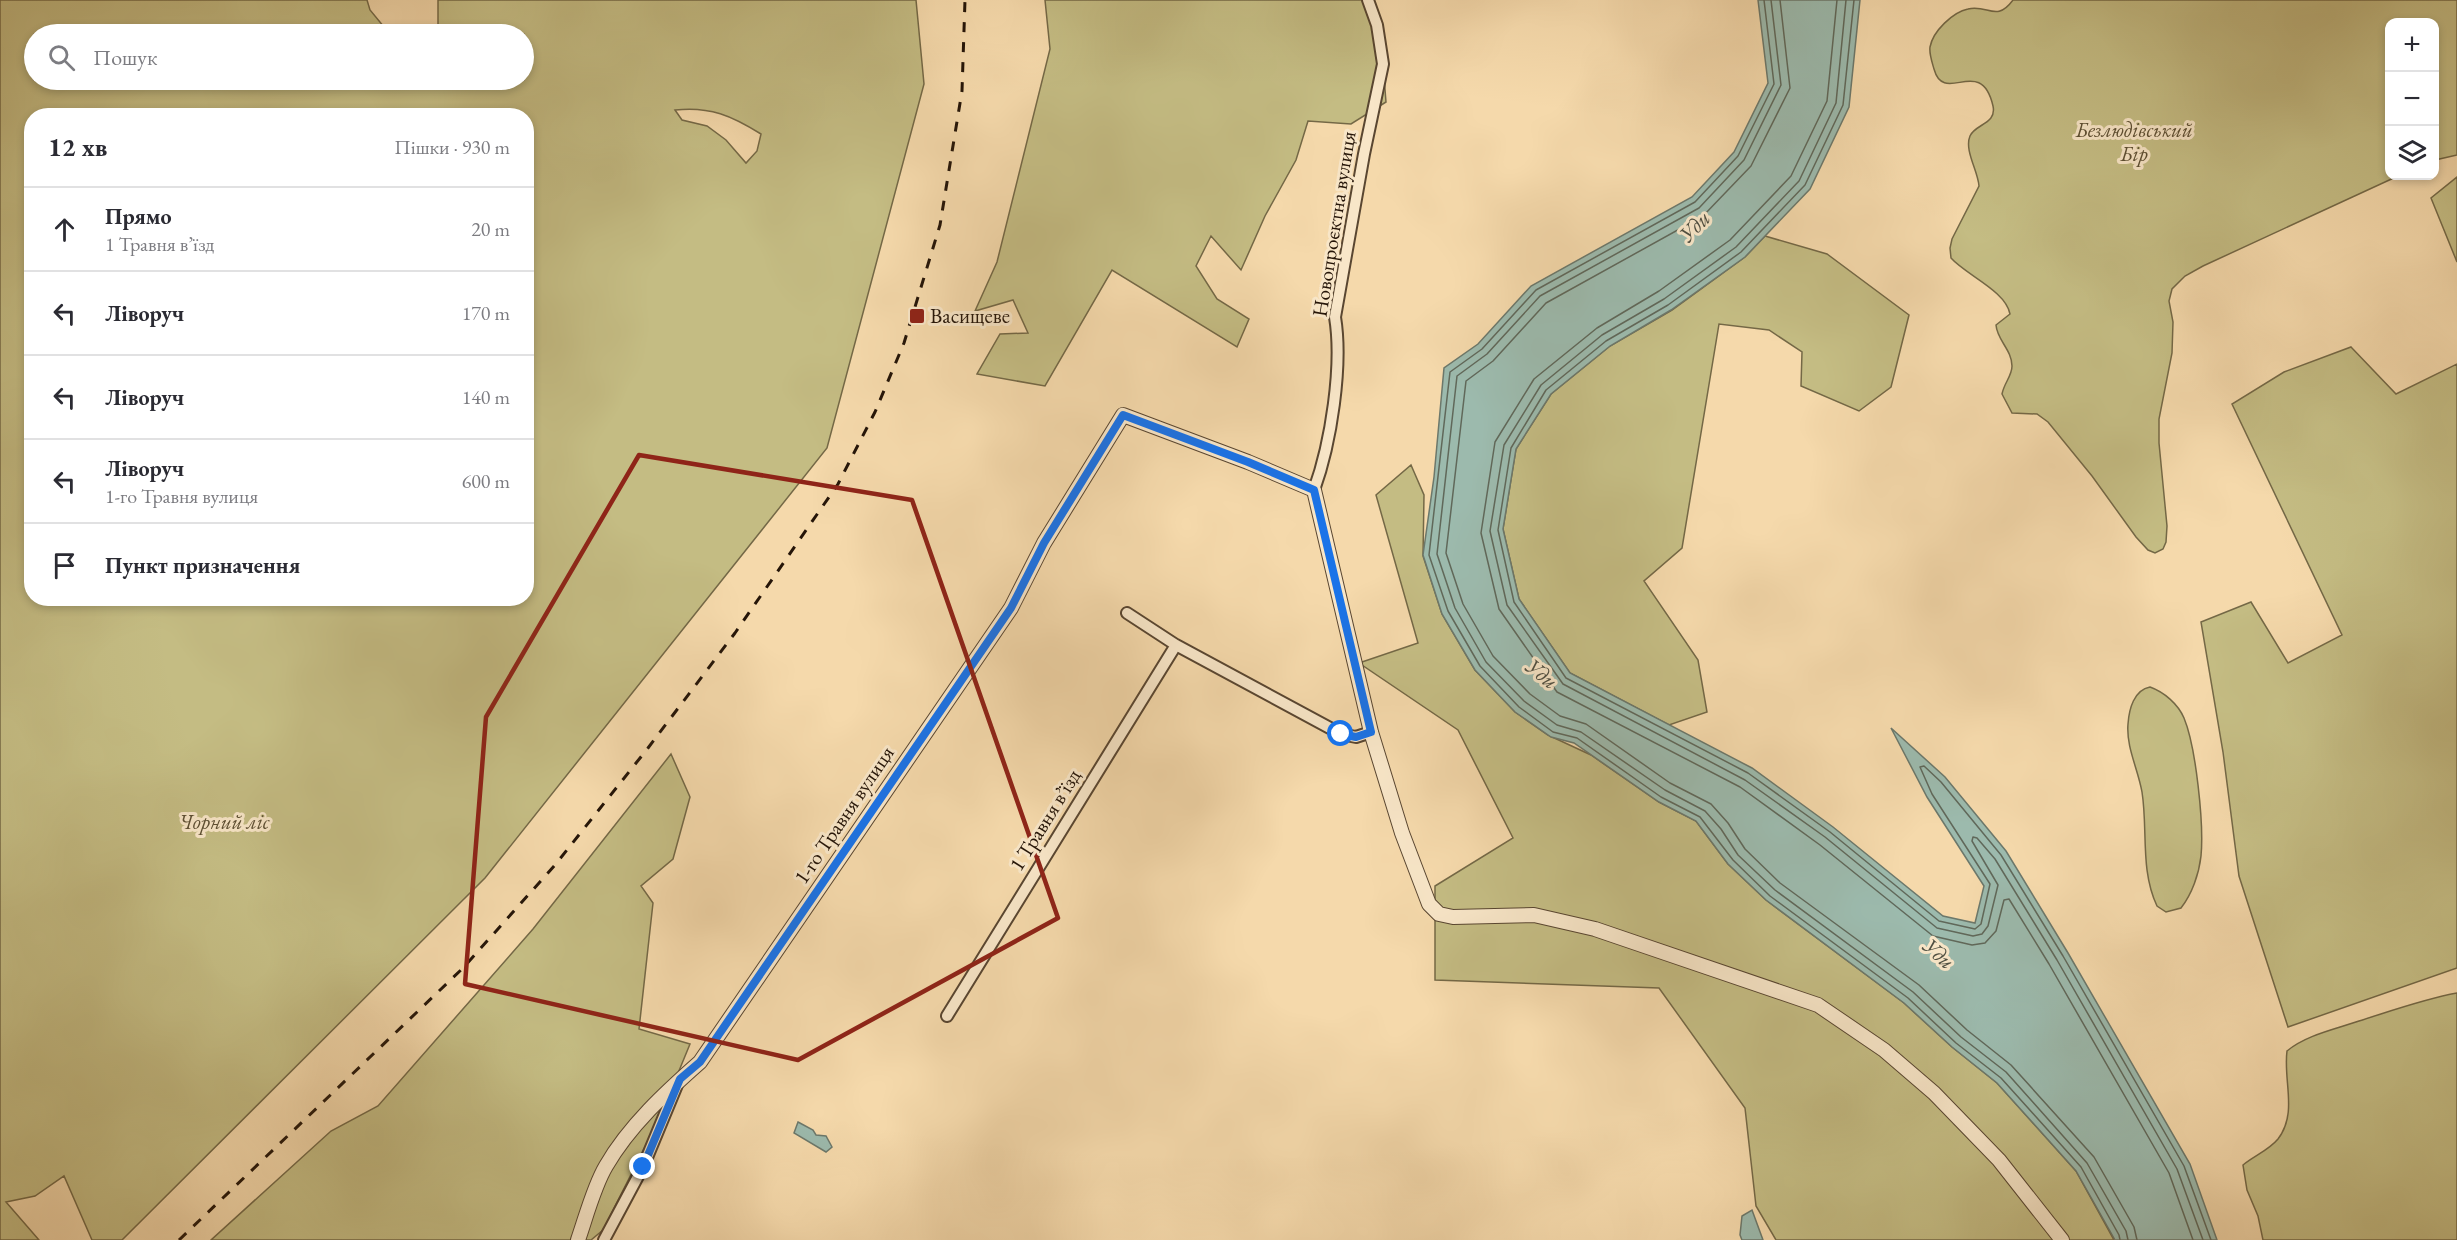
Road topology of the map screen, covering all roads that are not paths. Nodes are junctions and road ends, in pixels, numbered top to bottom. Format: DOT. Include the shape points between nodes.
graph roads {
  1 [pos="1368,0"];
  2 [pos="1314,490"];
  3 [pos="1127,614"];
  4 [pos="1176,645"];
  5 [pos="1371,732"];
  6 [pos="947,1016"];
  7 [pos="680,1079"];
  8 [pos="578,1240"];
  9 [pos="604,1240"];
  10 [pos="2062,1240"];
  1 -- 2 [label="street, Новопроєктна вулиця" via="1377,25 1383,64 1335,317 1337,372 1323,463"];
  2 -- 5 [label="street"];
  2 -- 7 [label="street, 1-го Травня вулиця" via="1123,415 1044,543 1011,608 700,1062"];
  3 -- 4 [label="street"];
  4 -- 5 [label="street" via="1341,734 1356,737"];
  4 -- 6 [label="street, 1 Травня в’їзд"];
  5 -- 10 [label="street" via="1402,833 1429,904 1439,914 1534,915 1595,929 1818,1005 1884,1050 1934,1093 1999,1160"];
  7 -- 8 [label="street" via="632,1130 605,1167"];
  7 -- 9 [label="street, 1-го Травня вулиця" via="643,1167"];
}
